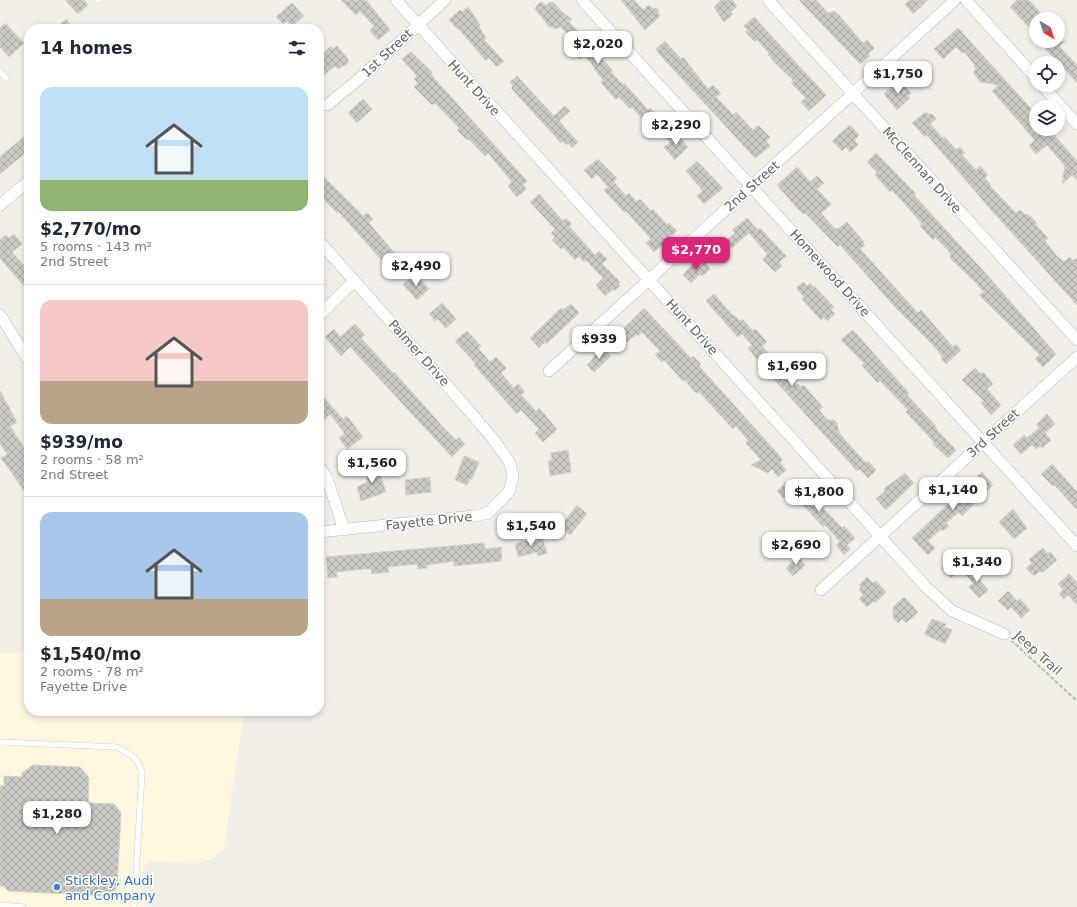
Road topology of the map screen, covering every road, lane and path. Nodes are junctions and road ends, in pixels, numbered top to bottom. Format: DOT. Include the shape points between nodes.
graph roads {
  1 [pos="396,0"];
  2 [pos="445,0"];
  3 [pos="582,0"];
  4 [pos="768,0"];
  5 [pos="955,0"];
  6 [pos="966,0"];
  7 [pos="418,24"];
  8 [pos="1029,70"];
  9 [pos="0,72"];
  10 [pos="6,78"];
  11 [pos="1048,92"];
  12 [pos="853,94"];
  13 [pos="327,105"];
  14 [pos="1077,124"];
  15 [pos="24,185"];
  16 [pos="752,186"];
  17 [pos="0,205"];
  18 [pos="324,247"];
  19 [pos="648,279"];
  20 [pos="354,281"];
  21 [pos="324,311"];
  22 [pos="0,315"];
  23 [pos="1077,340"];
  24 [pos="24,353"];
  25 [pos="1077,357"];
  26 [pos="549,371"];
  27 [pos="983,443"];
  28 [pos="512,471"];
  29 [pos="324,474"];
  30 [pos="344,530"];
  31 [pos="324,532"];
  32 [pos="880,536"];
  33 [pos="1077,546"];
  34 [pos="821,590"];
  35 [pos="1004,634"];
  36 [pos="1077,701"];
  37 [pos="0,742"];
  38 [pos="0,905"];
  39 [pos="23,907"];
  40 [pos="134,907"];
  1 -- 7 [label="street, Hunt Drive"];
  2 -- 7 [label="street, 1st Street"];
  3 -- 16 [label="street, Homewood Drive"];
  4 -- 12 [label="street, McClennan Drive"];
  5 -- 12 [label="street, 2nd Street"];
  6 -- 8 [label="street"];
  7 -- 13 [label="street, 1st Street"];
  7 -- 19 [label="street, Hunt Drive"];
  9 -- 10 [label="lane"];
  11 -- 14 [label="street"];
  12 -- 16 [label="street, 2nd Street"];
  12 -- 23 [label="street, McClennan Drive"];
  15 -- 17 [label="street"];
  16 -- 19 [label="street, 2nd Street"];
  16 -- 27 [label="street, Homewood Drive"];
  18 -- 20 [label="street, Palmer Drive"];
  19 -- 26 [label="street, 2nd Street"];
  19 -- 32 [label="street, Hunt Drive"];
  20 -- 21 [label="street"];
  20 -- 28 [label="street, Palmer Drive" via="494,440 510,463"];
  22 -- 24 [label="street"];
  25 -- 27 [label="street, 3rd Street"];
  27 -- 32 [label="street, 3rd Street"];
  27 -- 33 [label="street, Homewood Drive"];
  28 -- 30 [label="street, Fayette Drive" via="509,492 488,513"];
  29 -- 30 [label="street"];
  30 -- 31 [label="street, Fayette Drive"];
  32 -- 34 [label="street, 3rd Street"];
  32 -- 35 [label="street, Hunt Drive" via="926,587 952,611"];
  35 -- 36 [label="path, Jeep Trail"];
  37 -- 40 [label="lane" via="116,747 128,752 138,761 142,772"];
  38 -- 39 [label="lane"];
}
